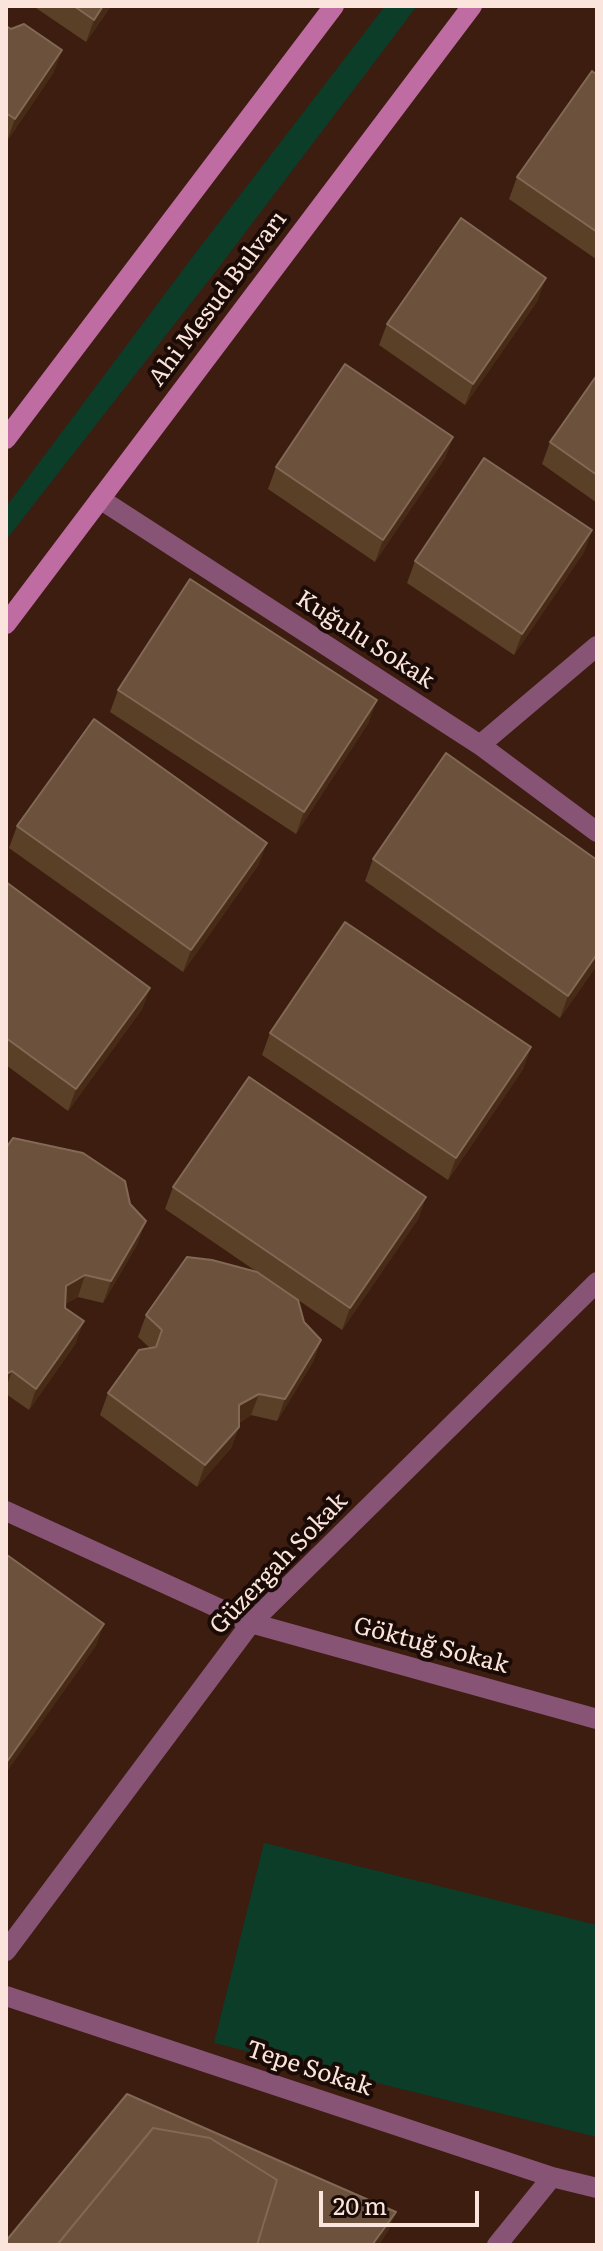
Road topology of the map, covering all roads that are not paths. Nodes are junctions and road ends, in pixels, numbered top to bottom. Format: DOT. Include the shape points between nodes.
graph roads {
  1 [pos="334,6"];
  2 [pos="472,6"];
  3 [pos="6,439"];
  4 [pos="100,499"];
  5 [pos="6,624"];
  6 [pos="597,646"];
  7 [pos="480,745"];
  8 [pos="597,832"];
  9 [pos="597,1282"];
  10 [pos="6,1511"];
  11 [pos="251,1623"];
  12 [pos="597,1719"];
  13 [pos="6,1951"];
  14 [pos="6,1996"];
  15 [pos="552,2177"];
  16 [pos="597,2188"];
  17 [pos="497,2245"];
  1 -- 3 [label="main road"];
  2 -- 4 [label="main road, Ahi Mesud Bulvarı"];
  4 -- 5 [label="main road, Ahi Mesud Bulvarı"];
  4 -- 7 [label="street, Kuğulu Sokak"];
  6 -- 7 [label="street"];
  7 -- 8 [label="street, Kuğulu Sokak"];
  9 -- 11 [label="street, Güzergah Sokak"];
  10 -- 11 [label="street, Göktuğ Sokak"];
  11 -- 12 [label="street, Göktuğ Sokak"];
  11 -- 13 [label="street, Güzergah Sokak"];
  14 -- 15 [label="street, Tepe Sokak"];
  15 -- 16 [label="street, Tepe Sokak"];
  15 -- 17 [label="street"];
}
